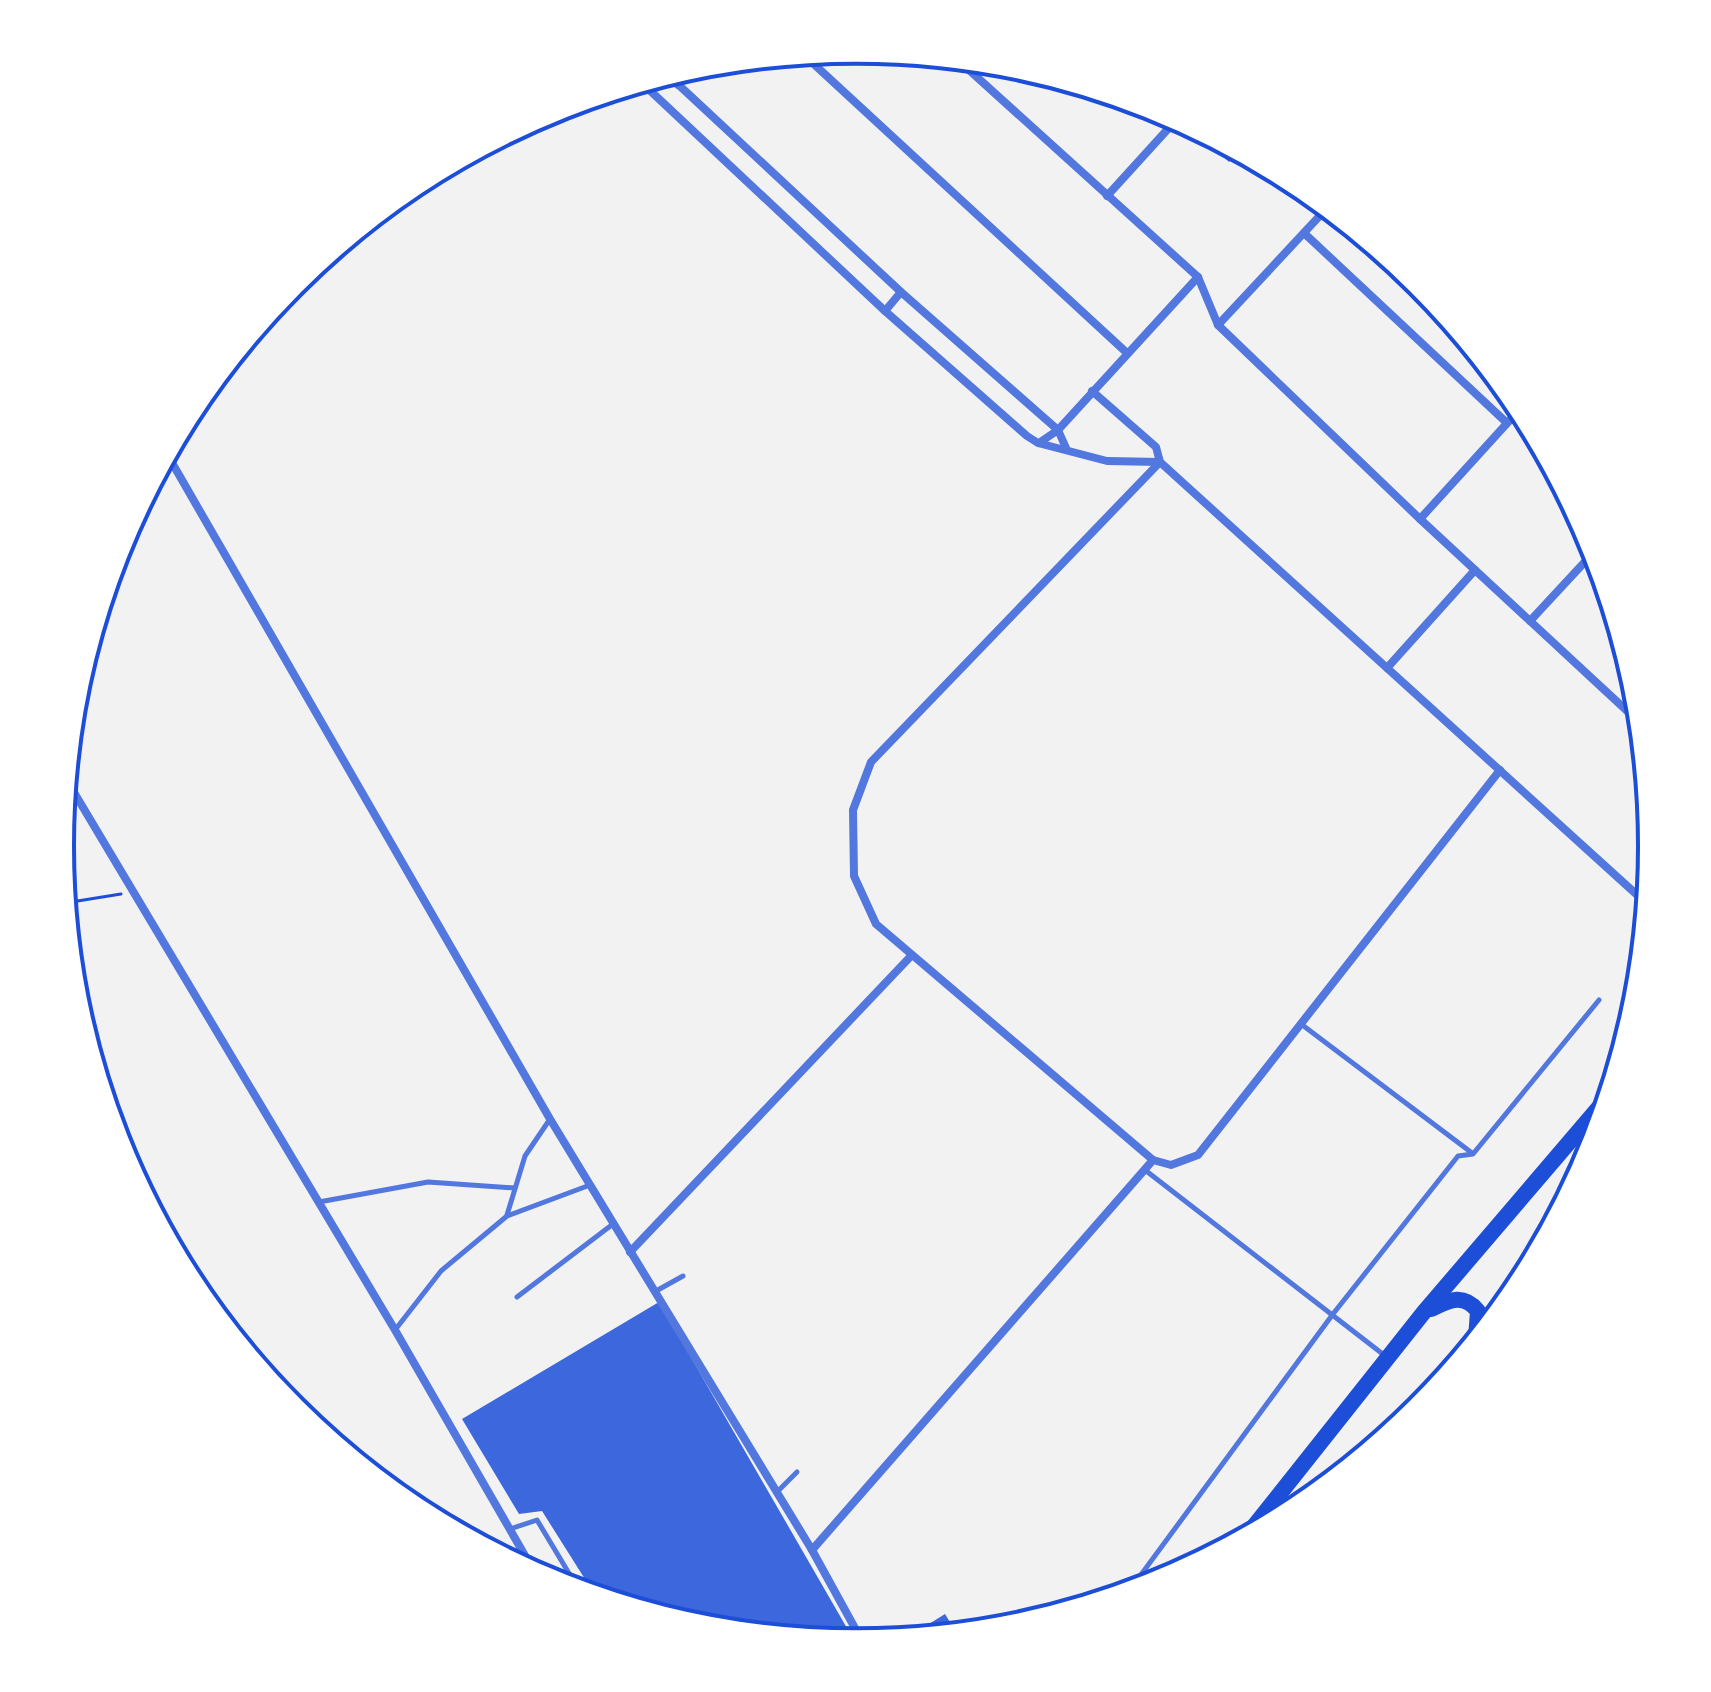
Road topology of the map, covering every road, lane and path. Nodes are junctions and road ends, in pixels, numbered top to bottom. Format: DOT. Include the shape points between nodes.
graph roads {
  1 [pos="815,66"];
  2 [pos="973,73"];
  3 [pos="678,85"];
  4 [pos="651,92"];
  5 [pos="1167,130"];
  6 [pos="1107,196"];
  7 [pos="1319,217"];
  8 [pos="1304,233"];
  9 [pos="1198,277"];
  10 [pos="901,292"];
  11 [pos="885,311"];
  12 [pos="1218,325"];
  13 [pos="1127,353"];
  14 [pos="1092,391"];
  15 [pos="1511,419"];
  16 [pos="1507,423"];
  17 [pos="1058,430"];
  18 [pos="1038,443"];
  19 [pos="1066,448"];
  20 [pos="1160,462"];
  21 [pos="173,465"];
  22 [pos="1420,519"];
  23 [pos="1584,563"];
  24 [pos="1475,570"];
  25 [pos="1530,621"];
  26 [pos="1387,668"];
  27 [pos="1625,709"];
  28 [pos="1500,770"];
  29 [pos="75,794"];
  30 [pos="133,891"];
  31 [pos="1636,894"];
  32 [pos="75,901"];
  33 [pos="911,956"];
  34 [pos="1599,1000"];
  35 [pos="1301,1024"];
  36 [pos="550,1119"];
  37 [pos="1587,1122"];
  38 [pos="1473,1154"];
  39 [pos="1153,1160"];
  40 [pos="1145,1170"];
  41 [pos="590,1185"];
  42 [pos="515,1188"];
  43 [pos="319,1202"];
  44 [pos="507,1216"];
  45 [pos="613,1224"];
  46 [pos="630,1252"];
  47 [pos="683,1276"];
  48 [pos="655,1292"];
  49 [pos="517,1297"];
  50 [pos="1424,1312"];
  51 [pos="1333,1314"];
  52 [pos="1477,1320"];
  53 [pos="395,1330"];
  54 [pos="1388,1358"];
  55 [pos="797,1472"];
  56 [pos="777,1492"];
  57 [pos="1268,1509"];
  58 [pos="510,1529"];
  59 [pos="812,1550"];
  60 [pos="524,1553"];
  61 [pos="569,1573"];
  62 [pos="1142,1573"];
  63 [pos="855,1628"];
  1 -- 13 [label="street"];
  2 -- 6 [label="street"];
  3 -- 10 [label="street"];
  4 -- 11 [label="street"];
  5 -- 6 [label="street"];
  6 -- 9 [label="street"];
  7 -- 8 [label="street"];
  8 -- 12 [label="street"];
  8 -- 16 [label="street"];
  9 -- 12 [label="street"];
  9 -- 13 [label="street"];
  10 -- 11 [label="street"];
  10 -- 17 [label="street"];
  11 -- 18 [label="street"];
  12 -- 22 [label="street"];
  13 -- 14 [label="street"];
  14 -- 17 [label="street"];
  14 -- 20 [label="street" via="1156,447"];
  15 -- 16 [label="street"];
  16 -- 22 [label="street"];
  17 -- 18 [label="street"];
  17 -- 19 [label="street"];
  18 -- 19 [label="street"];
  19 -- 20 [label="street" via="1107,461"];
  20 -- 26 [label="street"];
  20 -- 33 [label="street" via="871,762 853,810 854,876 876,924"];
  21 -- 36 [label="street"];
  22 -- 24 [label="street"];
  23 -- 25 [label="street"];
  24 -- 25 [label="street"];
  24 -- 26 [label="street"];
  25 -- 27 [label="street"];
  26 -- 28 [label="street"];
  28 -- 31 [label="street"];
  28 -- 35 [label="street"];
  29 -- 30 [label="street"];
  30 -- 32 [label="path"];
  30 -- 43 [label="street"];
  33 -- 39 [label="street"];
  33 -- 46 [label="street"];
  34 -- 38 [label="lane"];
  35 -- 38 [label="lane"];
  35 -- 39 [label="street" via="1198,1155 1171,1165"];
  36 -- 41 [label="street"];
  36 -- 42 [label="lane" via="525,1156"];
  37 -- 50 [label="main road"];
  38 -- 51 [label="lane" via="1458,1156"];
  39 -- 40 [label="street"];
  40 -- 51 [label="lane"];
  40 -- 59 [label="street"];
  41 -- 44 [label="lane"];
  41 -- 45 [label="street"];
  42 -- 43 [label="lane" via="428,1182"];
  42 -- 44 [label="lane"];
  43 -- 53 [label="street"];
  44 -- 53 [label="lane" via="441,1271"];
  45 -- 46 [label="street"];
  45 -- 49 [label="lane"];
  46 -- 48 [label="street"];
  47 -- 48 [label="lane"];
  48 -- 56 [label="street"];
  50 -- 52 [label="main road" via="1459,1298 1478,1311"];
  50 -- 54 [label="main road"];
  51 -- 54 [label="lane"];
  51 -- 62 [label="lane"];
  53 -- 58 [label="street"];
  54 -- 57 [label="main road"];
  55 -- 56 [label="lane"];
  56 -- 59 [label="street"];
  58 -- 60 [label="street"];
  58 -- 61 [label="lane" via="537,1520"];
  59 -- 63 [label="street"];
}
